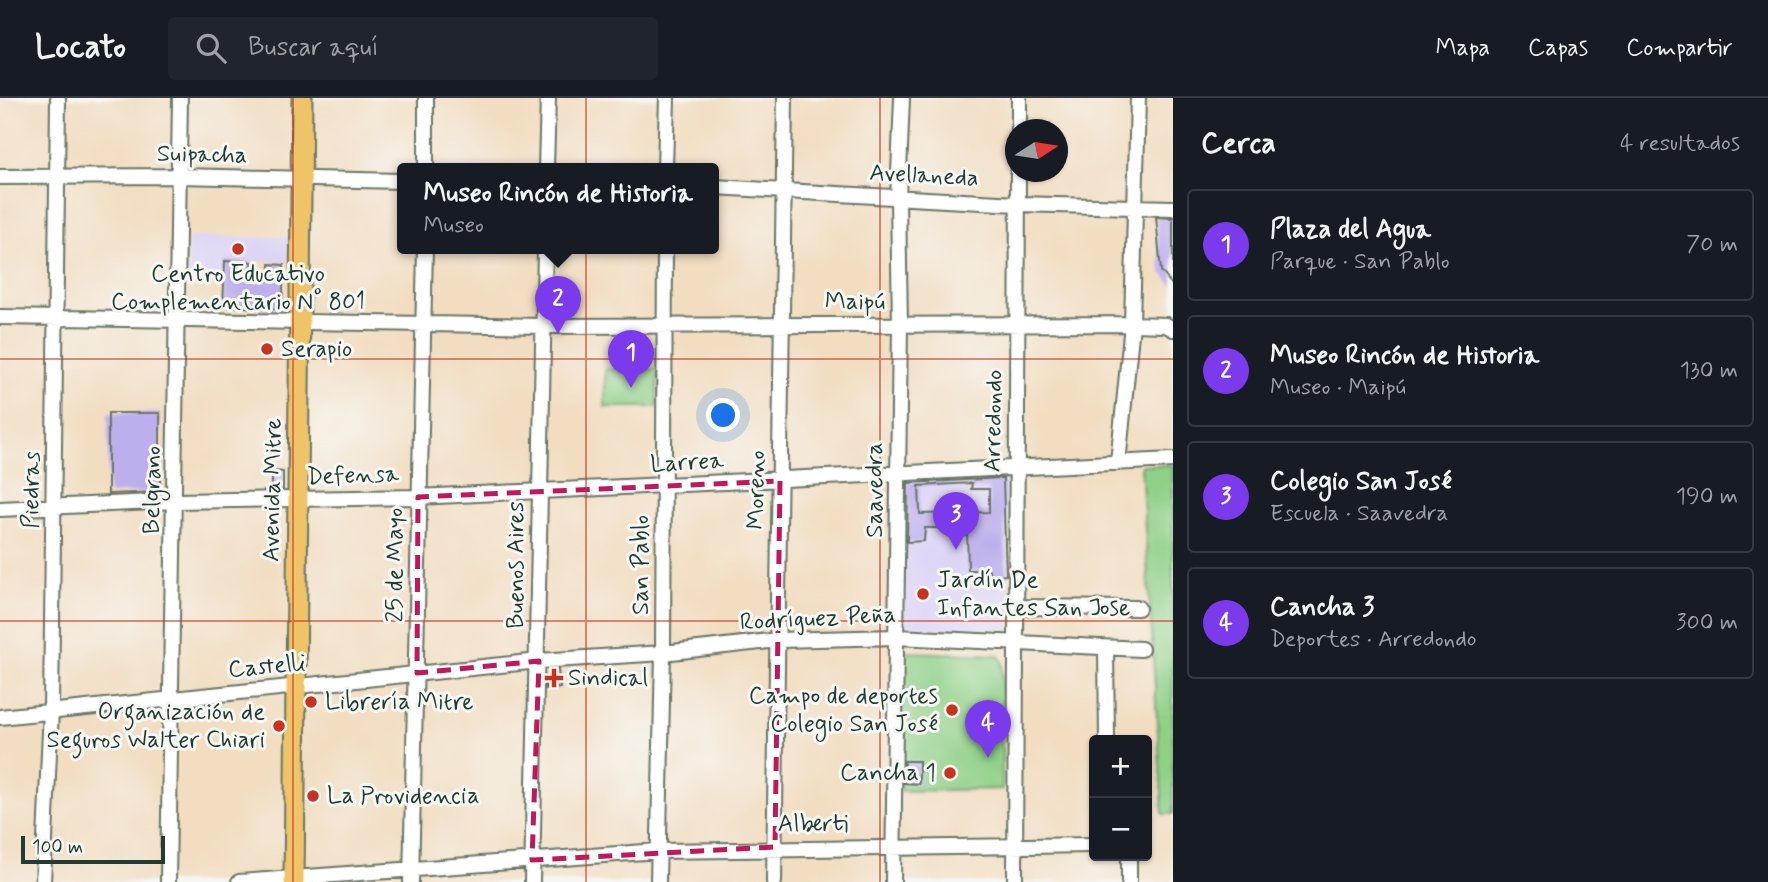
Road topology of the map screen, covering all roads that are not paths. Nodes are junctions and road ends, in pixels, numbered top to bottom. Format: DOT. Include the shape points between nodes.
graph roads {
  1 [pos="58,98"];
  2 [pos="180,98"];
  3 [pos="302,98"];
  4 [pos="426,98"];
  5 [pos="548,98"];
  6 [pos="667,98"];
  7 [pos="785,98"];
  8 [pos="902,98"];
  9 [pos="1019,98"];
  10 [pos="1138,98"];
  11 [pos="1018,119"];
  12 [pos="426,163"];
  13 [pos="546,163"];
  14 [pos="665,163"];
  15 [pos="57,176"];
  16 [pos="179,176"];
  17 [pos="0,177"];
  18 [pos="301,180"];
  19 [pos="397,181"];
  20 [pos="1018,182"];
  21 [pos="719,187"];
  22 [pos="782,190"];
  23 [pos="898,198"];
  24 [pos="1017,204"];
  25 [pos="1173,208"];
  26 [pos="1135,209"];
  27 [pos="425,254"];
  28 [pos="545,254"];
  29 [pos="665,254"];
  30 [pos="0,317"];
  31 [pos="57,317"];
  32 [pos="178,320"];
  33 [pos="300,322"];
  34 [pos="424,324"];
  35 [pos="900,324"];
  36 [pos="1018,324"];
  37 [pos="1132,324"];
  38 [pos="665,325"];
  39 [pos="782,325"];
  40 [pos="544,326"];
  41 [pos="1169,327"];
  42 [pos="1173,460"];
  43 [pos="1118,463"];
  44 [pos="1016,466"];
  45 [pos="898,471"];
  46 [pos="780,481"];
  47 [pos="664,487"];
  48 [pos="539,492"];
  49 [pos="418,497"];
  50 [pos="176,501"];
  51 [pos="296,501"];
  52 [pos="54,507"];
  53 [pos="0,509"];
  54 [pos="1016,607"];
  55 [pos="1138,608"];
  56 [pos="897,637"];
  57 [pos="778,640"];
  58 [pos="1017,642"];
  59 [pos="1106,648"];
  60 [pos="1141,649"];
  61 [pos="663,653"];
  62 [pos="539,661"];
  63 [pos="417,673"];
  64 [pos="297,688"];
  65 [pos="172,698"];
  66 [pos="51,710"];
  67 [pos="0,717"];
  68 [pos="1107,735"];
  69 [pos="1016,845"];
  70 [pos="1089,845"];
  71 [pos="894,846"];
  72 [pos="775,847"];
  73 [pos="658,850"];
  74 [pos="532,860"];
  75 [pos="1129,861"];
  76 [pos="411,876"];
  77 [pos="294,880"];
  78 [pos="43,882"];
  79 [pos="168,882"];
  80 [pos="239,882"];
  81 [pos="532,882"];
  82 [pos="658,882"];
  83 [pos="774,882"];
  84 [pos="893,882"];
  85 [pos="1015,882"];
  86 [pos="1129,882"];
  1 -- 15 [label="street, Piedras"];
  2 -- 16 [label="street, Belgrano"];
  3 -- 18 [label="main road, Avenida Mitre"];
  4 -- 12 [label="street"];
  5 -- 13 [label="street"];
  6 -- 14 [label="street"];
  7 -- 22 [label="street, Moreno"];
  8 -- 23 [label="street, Saavedra"];
  9 -- 11 [label="street"];
  10 -- 26 [label="street"];
  15 -- 16 [label="street, Suipacha"];
  15 -- 17 [label="street, Suipacha"];
  15 -- 31 [label="street, Piedras"];
  16 -- 18 [label="street, Suipacha"];
  16 -- 32 [label="street, Belgrano"];
  18 -- 19 [label="street, Suipacha"];
  18 -- 33 [label="main road, Avenida Mitre"];
  20 -- 24 [label="street, Arredondo"];
  21 -- 22 [label="street, Avellaneda"];
  22 -- 23 [label="street, Avellaneda"];
  22 -- 39 [label="street, Moreno"];
  23 -- 24 [label="street, Avellaneda"];
  23 -- 35 [label="street, Saavedra"];
  24 -- 26 [label="street, Avellaneda"];
  24 -- 36 [label="street, Arredondo"];
  25 -- 26 [label="street, Avellaneda"];
  26 -- 37 [label="street"];
  27 -- 34 [label="street, 25 de Mayo"];
  28 -- 40 [label="street, Buenos Aires"];
  29 -- 38 [label="street, San Pablo"];
  30 -- 31 [label="street, Maipú"];
  31 -- 32 [label="street, Maipú"];
  31 -- 52 [label="street, Piedras"];
  32 -- 33 [label="street, Maipú"];
  32 -- 50 [label="street, Belgrano"];
  33 -- 34 [label="street, Maipú"];
  33 -- 51 [label="main road, Avenida Mitre"];
  34 -- 40 [label="street, Maipú"];
  34 -- 49 [label="street, 25 de Mayo"];
  35 -- 36 [label="street, Maipú"];
  35 -- 39 [label="street, Maipú"];
  35 -- 45 [label="street, Saavedra"];
  36 -- 37 [label="street, Maipú"];
  36 -- 44 [label="street, Arredondo"];
  37 -- 41 [label="street, Maipú"];
  37 -- 43 [label="street"];
  38 -- 39 [label="street, Maipú"];
  38 -- 40 [label="street, Maipú"];
  38 -- 47 [label="street, San Pablo"];
  39 -- 46 [label="street, Moreno"];
  40 -- 48 [label="street, Buenos Aires"];
  42 -- 43 [label="street, Larrea"];
  43 -- 44 [label="street, Larrea"];
  44 -- 45 [label="street, Larrea"];
  44 -- 54 [label="street, Arredondo"];
  45 -- 46 [label="street, Larrea"];
  45 -- 56 [label="street, Saavedra"];
  46 -- 47 [label="street, Larrea"];
  46 -- 57 [label="street, Moreno"];
  47 -- 48 [label="street, Larrea"];
  47 -- 61 [label="street, San Pablo"];
  48 -- 49 [label="street, Defensa"];
  48 -- 62 [label="street, Buenos Aires"];
  49 -- 51 [label="street, Defensa"];
  49 -- 63 [label="street, 25 de Mayo"];
  50 -- 51 [label="street, Defensa"];
  50 -- 52 [label="street, Defensa"];
  50 -- 65 [label="street, Belgrano"];
  51 -- 64 [label="main road, Avenida Mitre"];
  52 -- 53 [label="street, Defensa"];
  52 -- 66 [label="street, Piedras"];
  54 -- 55 [label="street"];
  54 -- 58 [label="street, Arredondo"];
  56 -- 57 [label="street, Rodríguez Peña"];
  56 -- 58 [label="street, Rodríguez Peña"];
  56 -- 71 [label="street, Saavedra"];
  57 -- 61 [label="street, Rodríguez Peña"];
  57 -- 72 [label="street, Moreno"];
  58 -- 59 [label="street, Rodríguez Peña"];
  58 -- 69 [label="street, Arredondo"];
  59 -- 60 [label="street, Rodríguez Peña"];
  59 -- 68 [label="street"];
  61 -- 62 [label="street, Rodríguez Peña"];
  61 -- 73 [label="street, San Pablo"];
  62 -- 63 [label="street, Castelli"];
  62 -- 74 [label="street, Buenos Aires"];
  63 -- 64 [label="street, Castelli"];
  63 -- 76 [label="street, 25 de Mayo"];
  64 -- 65 [label="street, Castelli"];
  64 -- 77 [label="main road, Avenida Mitre"];
  65 -- 66 [label="street, Castelli"];
  65 -- 79 [label="street, Belgrano"];
  66 -- 67 [label="street, Castelli"];
  66 -- 78 [label="street, Piedras"];
  69 -- 70 [label="street, Alberti"];
  69 -- 71 [label="street, Alberti"];
  69 -- 85 [label="street, Arredondo"];
  71 -- 72 [label="street, Alberti"];
  71 -- 84 [label="street, Saavedra"];
  72 -- 73 [label="street, Alberti"];
  72 -- 83 [label="street, Moreno"];
  73 -- 74 [label="street, Alberti"];
  73 -- 82 [label="street, San Pablo"];
  74 -- 76 [label="street, Alberti"];
  74 -- 81 [label="street, Buenos Aires"];
  75 -- 86 [label="street"];
  76 -- 77 [label="street, Alberti"];
  77 -- 80 [label="street, Alberti"];
}
